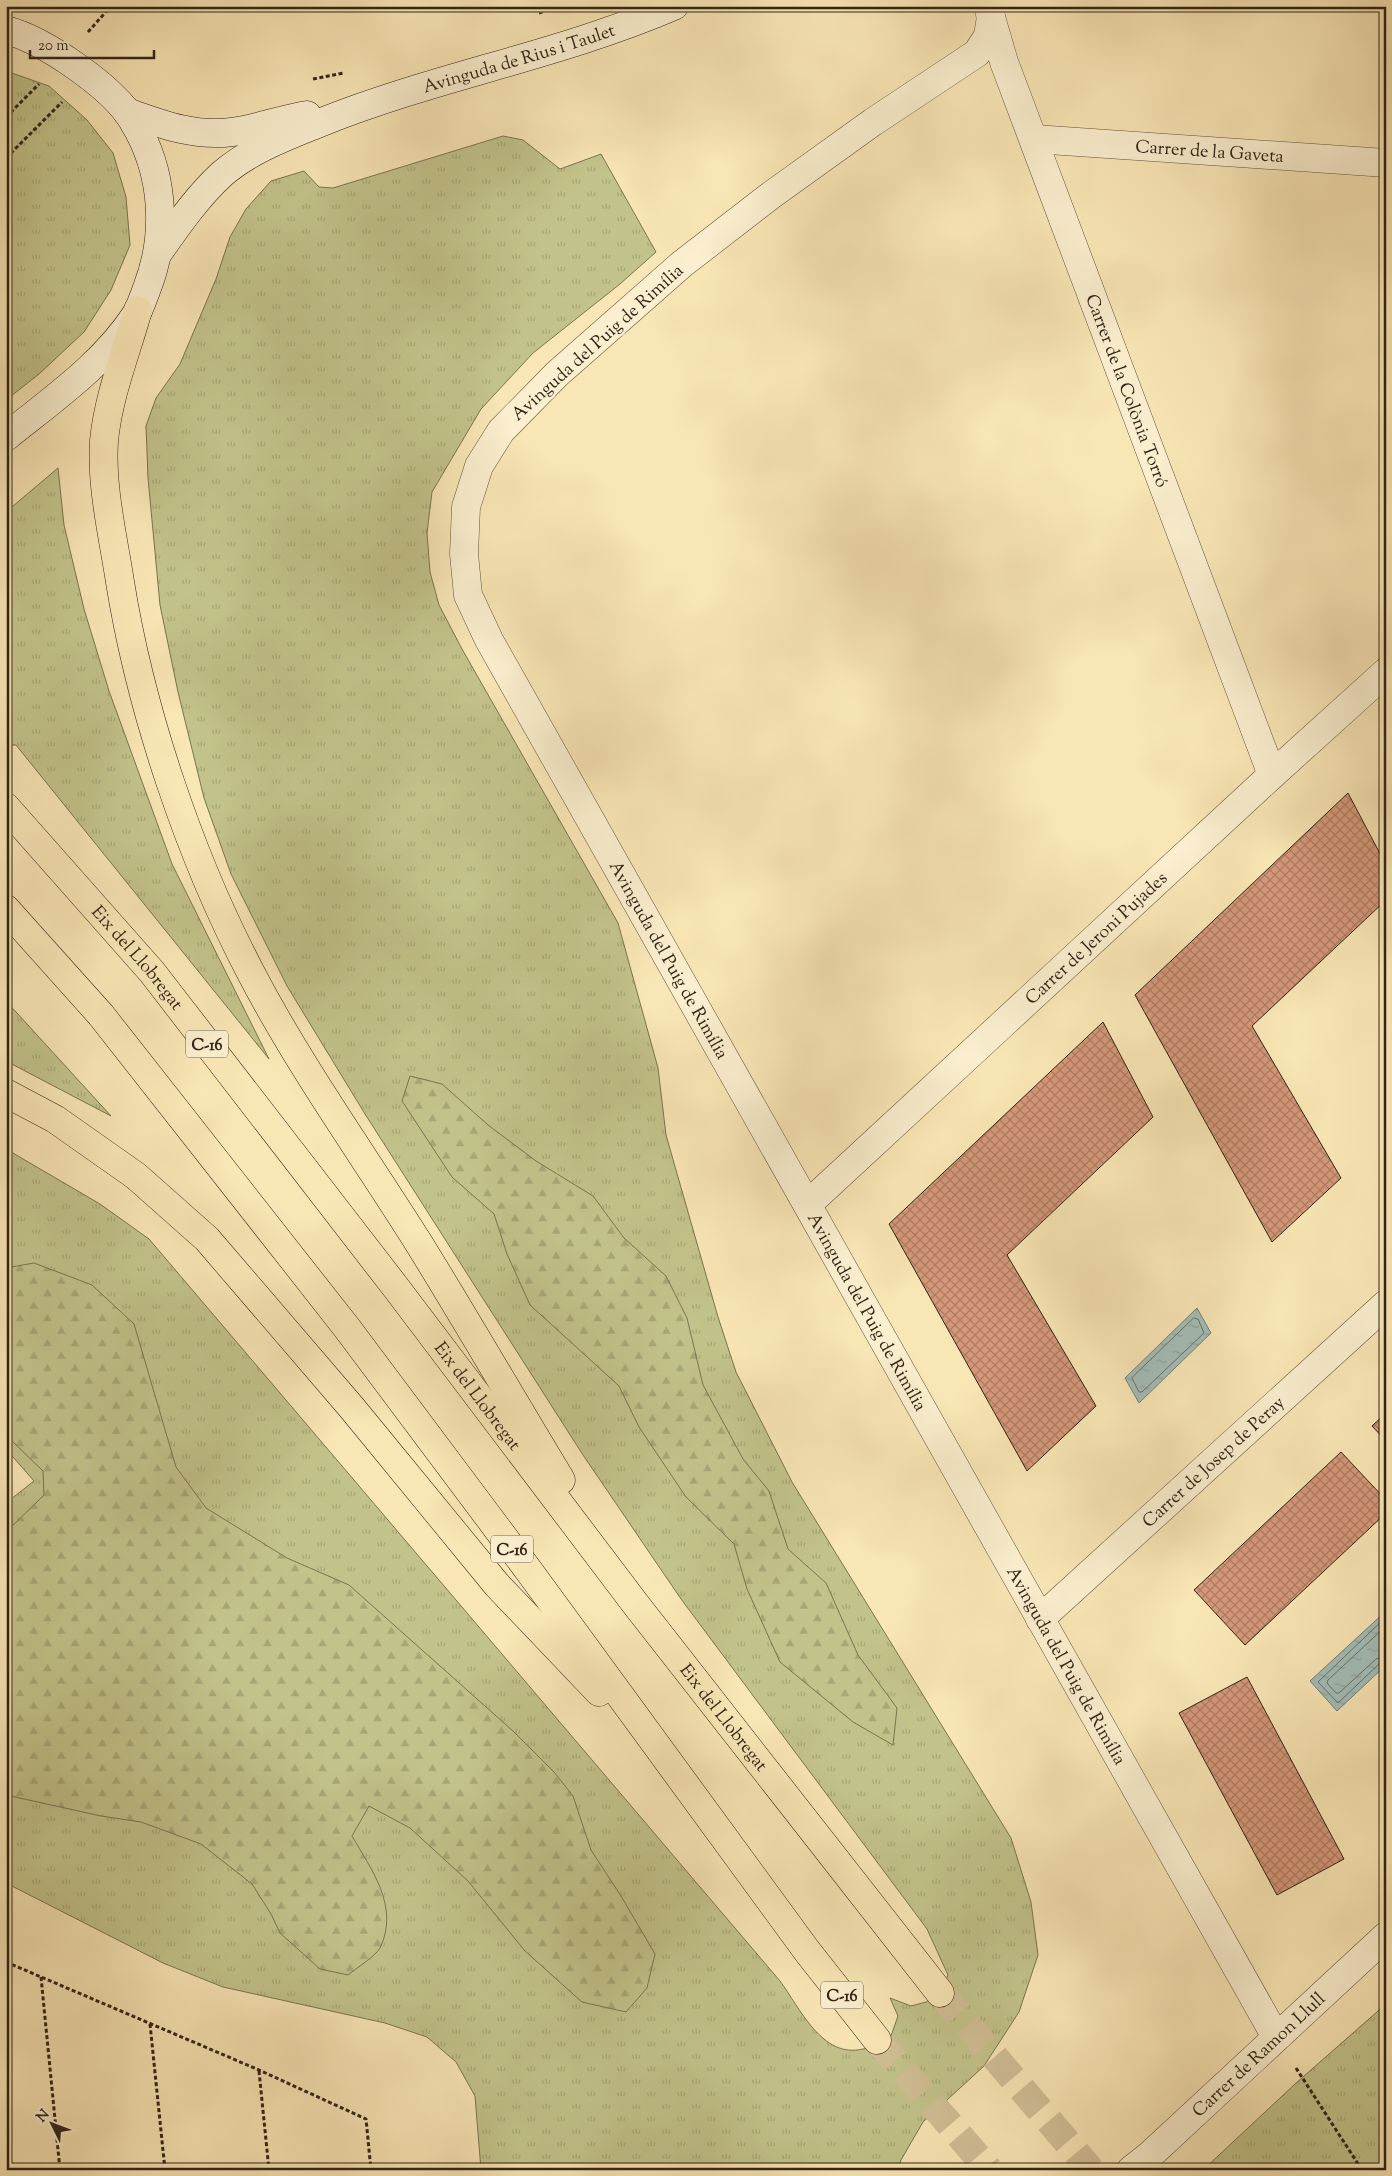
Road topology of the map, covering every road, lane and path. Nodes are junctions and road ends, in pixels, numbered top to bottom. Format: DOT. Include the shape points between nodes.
graph roads {
  1 [pos="559,6"];
  2 [pos="674,6"];
  3 [pos="989,12"];
  4 [pos="532,16"];
  5 [pos="10,28"];
  6 [pos="347,73"];
  7 [pos="88,76"];
  8 [pos="309,80"];
  9 [pos="362,106"];
  10 [pos="127,112"];
  11 [pos="1034,139"];
  12 [pos="6,158"];
  13 [pos="1386,163"];
  14 [pos="158,253"];
  15 [pos="138,310"];
  16 [pos="6,437"];
  17 [pos="1386,672"];
  18 [pos="1272,775"];
  19 [pos="6,807"];
  20 [pos="6,909"];
  21 [pos="6,1093"];
  22 [pos="808,1204"];
  23 [pos="1386,1304"];
  24 [pos="637,1606"];
  25 [pos="1040,1619"];
  26 [pos="674,1772"];
  27 [pos="1386,1936"];
  28 [pos="6,1962"];
  29 [pos="41,1977"];
  30 [pos="940,1993"];
  31 [pos="150,2023"];
  32 [pos="1276,2037"];
  33 [pos="877,2040"];
  34 [pos="259,2070"];
  35 [pos="60,2170"];
  36 [pos="164,2170"];
  37 [pos="269,2170"];
  38 [pos="371,2170"];
  39 [pos="1131,2170"];
  40 [pos="1362,2170"];
  1 -- 4 [label="path"];
  2 -- 9 [label="street, Avinguda de Rius i Taulet" via="574,44"];
  3 -- 11 [label="street, Carrer de la Colònia Torró" via="1004,62"];
  3 -- 22 [label="street, Avinguda del Puig de Rimília" via="988,36 977,53 873,122 763,202 682,264 557,374 501,431 479,466 466,507 464,554 468,595 489,640"];
  5 -- 7 [label="street" via="42,44"];
  6 -- 8 [label="path"];
  7 -- 10 [label="street"];
  7 -- 12 [label="path"];
  9 -- 10 [label="street, Avinguda de Rius i Taulet" via="283,118 233,132 207,134 161,125"];
  9 -- 14 [label="street, Avinguda de Rius i Taulet" via="263,146 223,173 196,201"];
  10 -- 14 [label="street" via="146,147 159,192"];
  11 -- 13 [label="street, Carrer de la Gaveta"];
  11 -- 18 [label="street, Carrer de la Colònia Torró"];
  14 -- 15 [label="street"];
  15 -- 16 [label="street" via="107,352"];
  15 -- 24 [label="highway" via="110,408 104,442 104,479 126,622 180,809 250,972 285,1034 419,1245"];
  17 -- 18 [label="street, Carrer de Jeroni Pujades"];
  18 -- 22 [label="street, Carrer de Jeroni Pujades"];
  19 -- 24 [label="highway, Eix del Llobregat / C-16" via="152,972"];
  20 -- 26 [label="highway, C-16" via="101,1015 346,1328 529,1571"];
  21 -- 26 [label="highway" via="55,1119 136,1176 207,1239 352,1408 497,1586"];
  22 -- 25 [label="street, Avinguda del Puig de Rimília"];
  23 -- 25 [label="street, Carrer de Josep de Peray"];
  24 -- 30 [label="highway, Eix del Llobregat / C-16"];
  25 -- 32 [label="street, Avinguda del Puig de Rimília"];
  26 -- 33 [label="highway, C-16"];
  27 -- 32 [label="street, Carrer de Ramon Llull"];
  28 -- 29 [label="path"];
  29 -- 31 [label="path"];
  29 -- 35 [label="path"];
  31 -- 34 [label="path"];
  31 -- 36 [label="path"];
  32 -- 39 [label="street, Carrer de Ramon Llull"];
  32 -- 40 [label="path"];
  34 -- 37 [label="path"];
  34 -- 38 [label="path" via="366,2119"];
}
